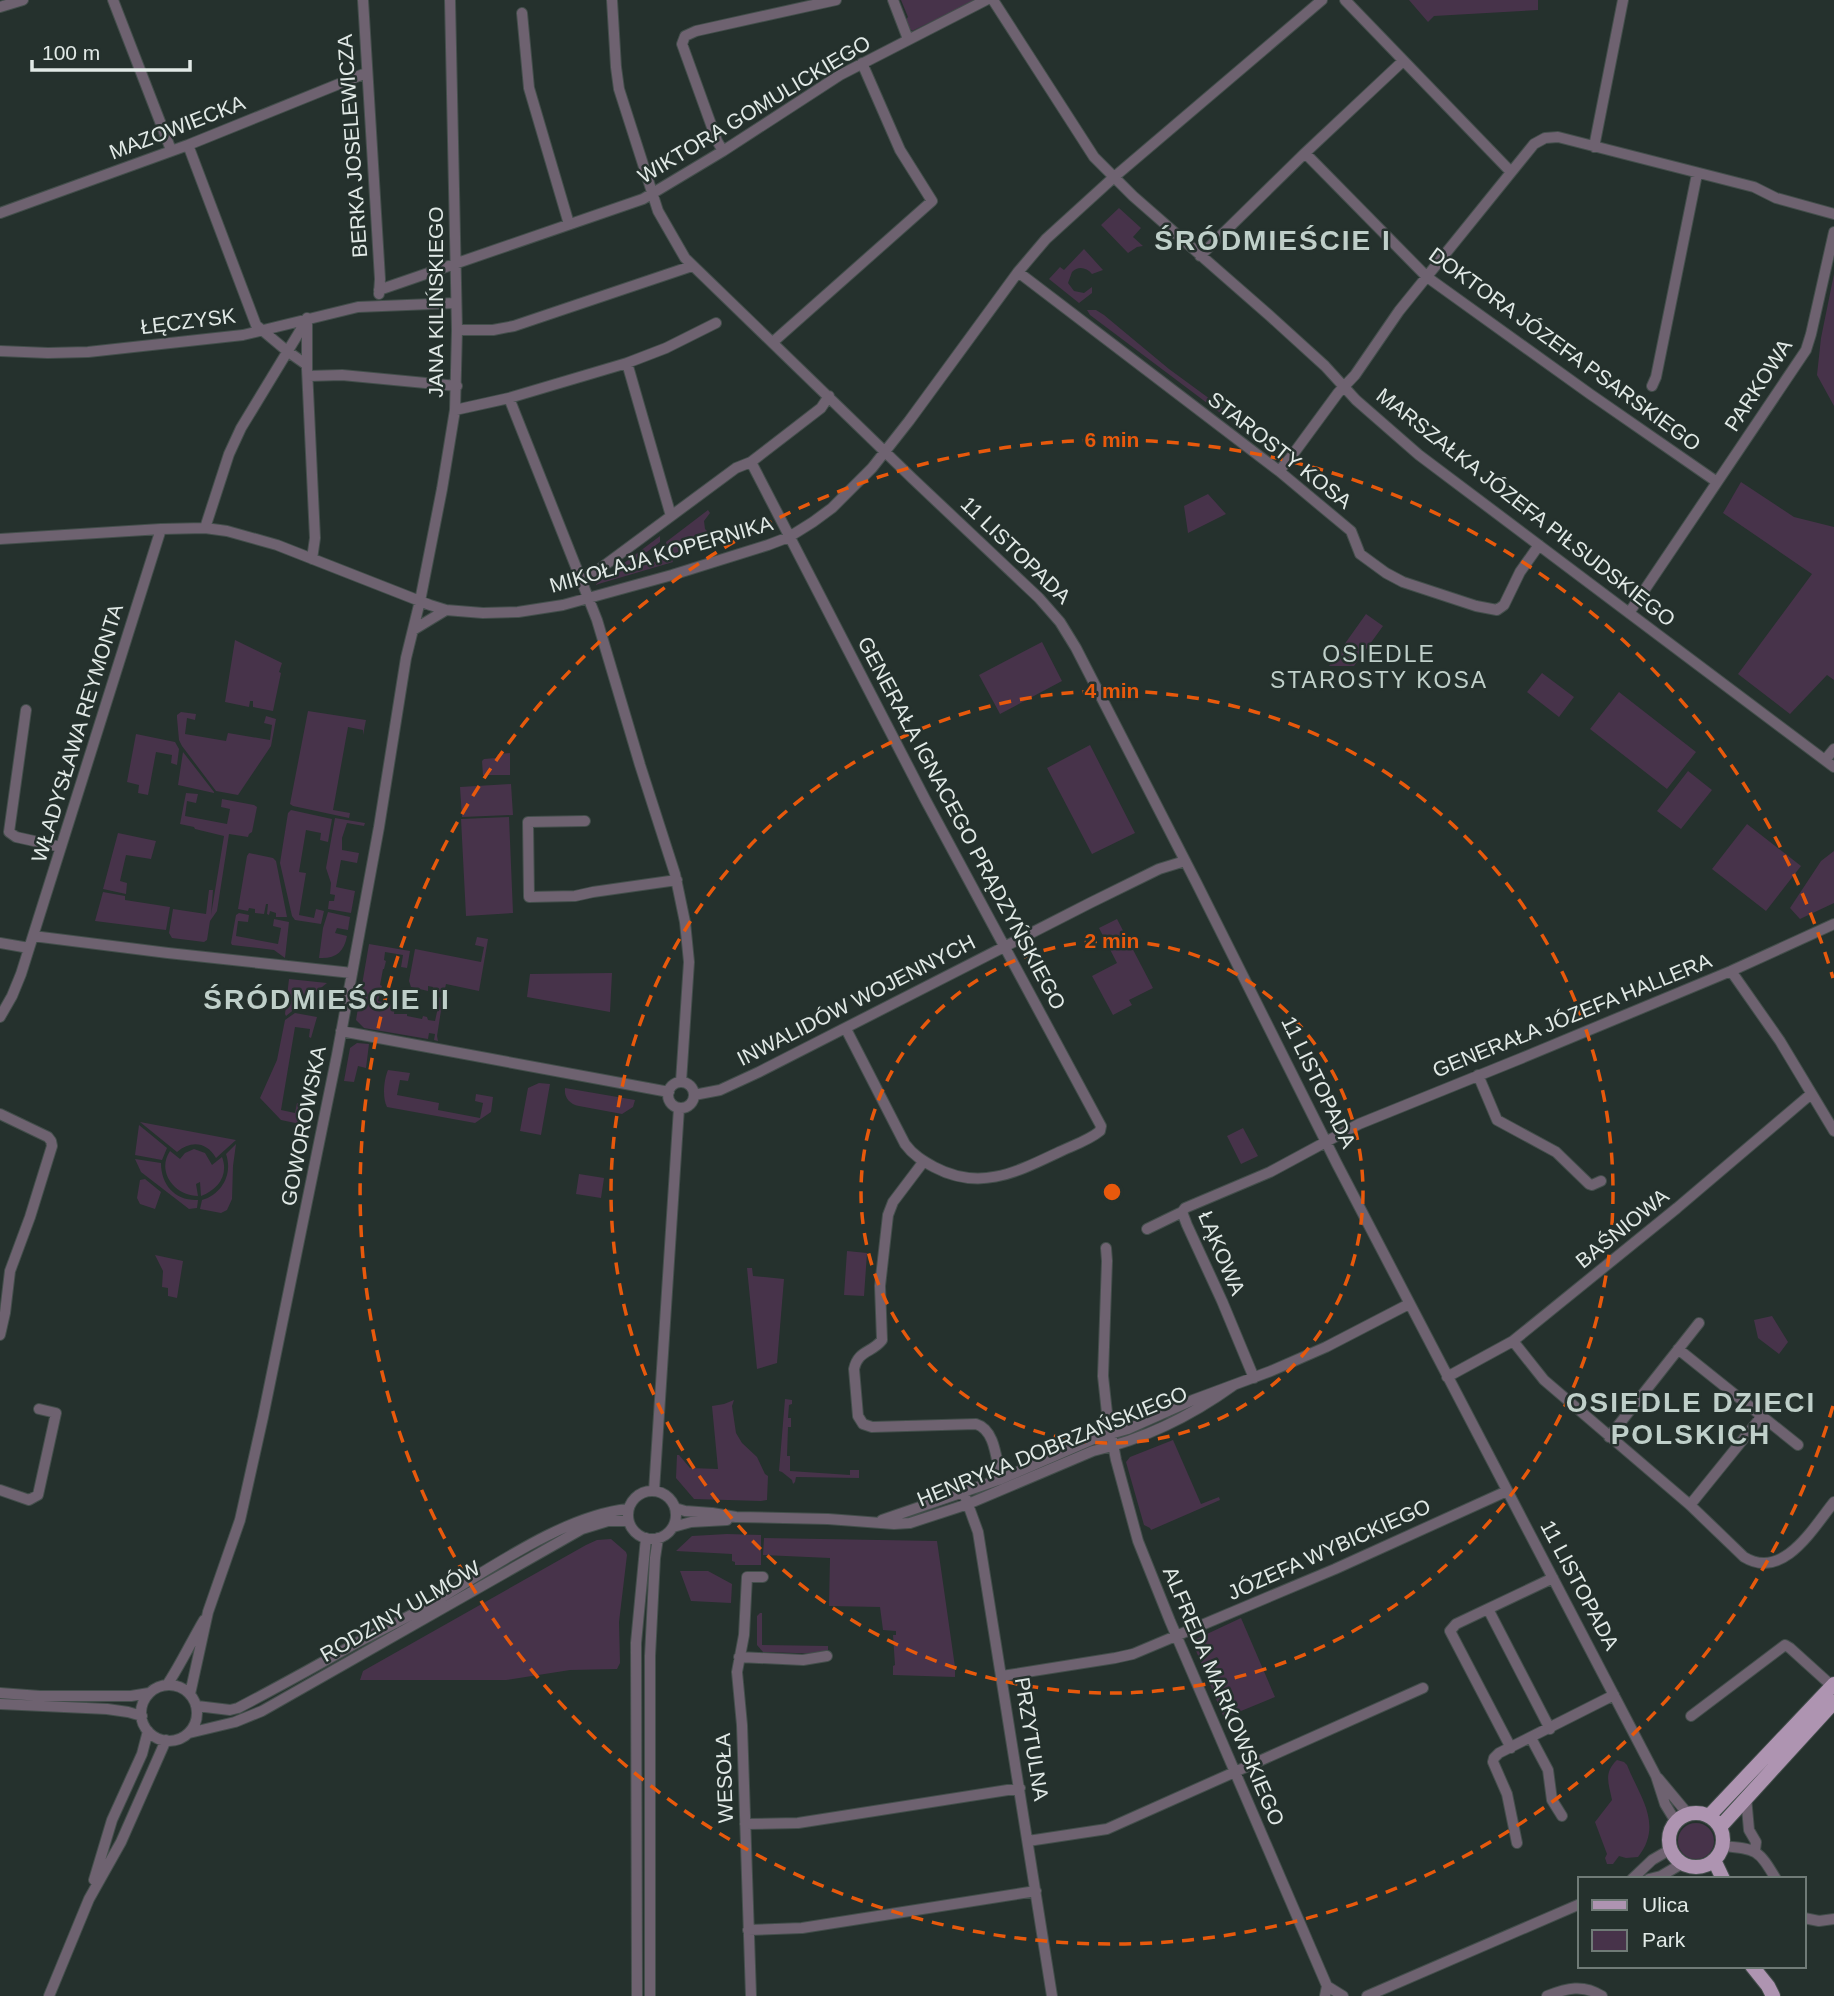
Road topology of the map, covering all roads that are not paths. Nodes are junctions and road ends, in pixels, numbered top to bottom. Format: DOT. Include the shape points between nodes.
graph roads {
  1 [pos="23,0"];
  2 [pos="113,0"];
  3 [pos="363,0"];
  4 [pos="450,0"];
  5 [pos="612,0"];
  6 [pos="836,0"];
  7 [pos="893,0"];
  8 [pos="986,0"];
  9 [pos="993,0"];
  10 [pos="1322,0"];
  11 [pos="1345,0"];
  12 [pos="1623,0"];
  13 [pos="0,7"];
  14 [pos="522,13"];
  15 [pos="908,39"];
  16 [pos="1403,61"];
  17 [pos="862,63"];
  18 [pos="366,73"];
  19 [pos="188,145"];
  20 [pos="1594,147"];
  21 [pos="171,150"];
  22 [pos="723,151"];
  23 [pos="1305,153"];
  24 [pos="1511,172"];
  25 [pos="1697,174"];
  26 [pos="1113,178"];
  27 [pos="652,194"];
  28 [pos="0,213"];
  29 [pos="1834,214"];
  30 [pos="569,224"];
  31 [pos="1834,232"];
  32 [pos="1200,256"];
  33 [pos="456,263"];
  34 [pos="692,266"];
  35 [pos="1018,272"];
  36 [pos="1427,277"];
  37 [pos="379,290"];
  38 [pos="456,303"];
  39 [pos="378,305"];
  40 [pos="307,318"];
  41 [pos="716,323"];
  42 [pos="457,330"];
  43 [pos="262,331"];
  44 [pos="773,342"];
  45 [pos="0,351"];
  46 [pos="287,351"];
  47 [pos="627,363"];
  48 [pos="307,370"];
  49 [pos="457,386"];
  50 [pos="1652,386"];
  51 [pos="1344,387"];
  52 [pos="829,396"];
  53 [pos="509,398"];
  54 [pos="455,410"];
  55 [pos="885,452"];
  56 [pos="751,462"];
  57 [pos="1279,471"];
  58 [pos="1717,482"];
  59 [pos="671,516"];
  60 [pos="205,528"];
  61 [pos="161,529"];
  62 [pos="789,537"];
  63 [pos="0,539"];
  64 [pos="1539,545"];
  65 [pos="312,559"];
  66 [pos="582,582"];
  67 [pos="589,599"];
  68 [pos="420,601"];
  69 [pos="446,610"];
  70 [pos="1629,613"];
  71 [pos="413,630"];
  72 [pos="26,710"];
  73 [pos="1834,749"];
  74 [pos="1830,764"];
  75 [pos="585,821"];
  76 [pos="61,847"];
  77 [pos="1185,861"];
  78 [pos="677,880"];
  79 [pos="1834,924"];
  80 [pos="31,942"];
  81 [pos="0,943"];
  82 [pos="1004,945"];
  83 [pos="1731,971"];
  84 [pos="352,973"];
  85 [pos="0,1017"];
  86 [pos="846,1029"];
  87 [pos="341,1031"];
  88 [pos="1478,1075"];
  89 [pos="681,1082"];
  90 [pos="668,1092"];
  91 [pos="1811,1094"];
  92 [pos="694,1095"];
  93 [pos="679,1108"];
  94 [pos="0,1114"];
  95 [pos="1834,1131"];
  96 [pos="1326,1143"];
  97 [pos="923,1161"];
  98 [pos="1601,1181"];
  99 [pos="1182,1212"];
  100 [pos="1147,1229"];
  101 [pos="1106,1248"];
  102 [pos="1409,1304"];
  103 [pos="1699,1323"];
  104 [pos="0,1335"];
  105 [pos="1513,1341"];
  106 [pos="1678,1349"];
  107 [pos="1447,1377"];
  108 [pos="1254,1378"];
  109 [pos="1234,1385"];
  110 [pos="39,1409"];
  111 [pos="1762,1416"];
  112 [pos="1111,1433"];
  113 [pos="1609,1437"];
  114 [pos="1798,1445"];
  115 [pos="1113,1446"];
  116 [pos="1001,1479"];
  117 [pos="0,1490"];
  118 [pos="654,1491"];
  119 [pos="963,1491"];
  120 [pos="1507,1491"];
  121 [pos="1834,1502"];
  122 [pos="968,1504"];
  123 [pos="1690,1505"];
  124 [pos="675,1508"];
  125 [pos="628,1515"];
  126 [pos="736,1517"];
  127 [pos="877,1522"];
  128 [pos="673,1527"];
  129 [pos="646,1538"];
  130 [pos="659,1538"];
  131 [pos="763,1577"];
  132 [pos="1553,1578"];
  133 [pos="1488,1609"];
  134 [pos="208,1612"];
  135 [pos="1176,1636"];
  136 [pos="827,1656"];
  137 [pos="739,1657"];
  138 [pos="1002,1676"];
  139 [pos="167,1685"];
  140 [pos="1833,1685"];
  141 [pos="1423,1688"];
  142 [pos="0,1693"];
  143 [pos="149,1693"];
  144 [pos="190,1694"];
  145 [pos="1614,1695"];
  146 [pos="1834,1702"];
  147 [pos="0,1704"];
  148 [pos="197,1706"];
  149 [pos="1691,1716"];
  150 [pos="142,1717"];
  151 [pos="1550,1729"];
  152 [pos="148,1731"];
  153 [pos="189,1732"];
  154 [pos="1531,1738"];
  155 [pos="166,1741"];
  156 [pos="1511,1748"];
  157 [pos="1235,1772"];
  158 [pos="1020,1788"];
  159 [pos="1746,1797"];
  160 [pos="1562,1816"];
  161 [pos="1682,1818"];
  162 [pos="1714,1822"];
  163 [pos="745,1824"];
  164 [pos="1028,1842"];
  165 [pos="1517,1843"];
  166 [pos="1722,1846"];
  167 [pos="1671,1849"];
  168 [pos="1755,1850"];
  169 [pos="1683,1863"];
  170 [pos="1708,1868"];
  171 [pos="1634,1877"];
  172 [pos="1657,1877"];
  173 [pos="1775,1877"];
  174 [pos="1036,1891"];
  175 [pos="89,1899"];
  176 [pos="1578,1905"];
  177 [pos="1834,1919"];
  178 [pos="1806,1920"];
  179 [pos="748,1930"];
  180 [pos="1754,1968"];
  181 [pos="1765,1968"];
  182 [pos="1326,1991"];
  183 [pos="1771,1991"];
  184 [pos="49,1996"];
  185 [pos="637,1996"];
  186 [pos="650,1996"];
  187 [pos="751,1996"];
  188 [pos="1052,1996"];
  189 [pos="1343,1996"];
  190 [pos="1367,1996"];
  191 [pos="1547,1996"];
  192 [pos="1602,1996"];
  1 -- 13 [label="street"];
  2 -- 21 [label="street"];
  3 -- 18 [label="street, BERKA JOSELEWICZA"];
  4 -- 33 [label="street, JANA KILIŃSKIEGO"];
  5 -- 27 [label="street, 11 LISTOPADA" via="617,81"];
  6 -- 22 [label="street" via="685,36 682,44"];
  7 -- 15 [label="street"];
  8 -- 15 [label="street, WIKTORA GOMULICKIEGO"];
  9 -- 26 [label="street, MARSZAŁKA JÓZEFA PIŁSUDSKIEGO" via="1094,157"];
  10 -- 26 [label="street, MIKOŁAJA KOPERNIKA"];
  11 -- 16 [label="street"];
  12 -- 20 [label="street"];
  14 -- 30 [label="street" via="529,88"];
  15 -- 17 [label="street, WIKTORA GOMULICKIEGO"];
  16 -- 23 [label="street"];
  16 -- 24 [label="street"];
  17 -- 22 [label="street, WIKTORA GOMULICKIEGO"];
  17 -- 44 [label="street" via="895,140 932,201"];
  18 -- 19 [label="street, MAZOWIECKA"];
  18 -- 37 [label="street, BERKA JOSELEWICZA"];
  19 -- 21 [label="street, MAZOWIECKA"];
  19 -- 43 [label="street"];
  20 -- 24 [label="street" via="1545,138 1534,144"];
  20 -- 25 [label="street"];
  21 -- 28 [label="street, MAZOWIECKA"];
  22 -- 27 [label="street, WIKTORA GOMULICKIEGO"];
  23 -- 32 [label="street"];
  23 -- 36 [label="street, DOKTORA JÓZEFA PSARSKIEGO"];
  24 -- 36 [label="street"];
  25 -- 29 [label="street"];
  25 -- 50 [label="street"];
  26 -- 32 [label="street, MARSZAŁKA JÓZEFA PIŁSUDSKIEGO"];
  26 -- 35 [label="street, MIKOŁAJA KOPERNIKA" via="1046,239"];
  27 -- 30 [label="street, WIKTORA GOMULICKIEGO"];
  27 -- 34 [label="street, 11 LISTOPADA"];
  30 -- 33 [label="street, WIKTORA GOMULICKIEGO"];
  31 -- 58 [label="street, PARKOWA" via="1806,350"];
  32 -- 51 [label="street, MARSZAŁKA JÓZEFA PIŁSUDSKIEGO"];
  33 -- 37 [label="street, WIKTORA GOMULICKIEGO"];
  33 -- 38 [label="street, JANA KILIŃSKIEGO"];
  34 -- 42 [label="street" via="514,326"];
  34 -- 44 [label="street, 11 LISTOPADA"];
  35 -- 55 [label="street, MIKOŁAJA KOPERNIKA"];
  35 -- 57 [label="street, STAROSTY KOSA"];
  36 -- 51 [label="street"];
  36 -- 58 [label="street, DOKTORA JÓZEFA PSARSKIEGO"];
  37 -- 39 [label="street, BERKA JOSELEWICZA"];
  38 -- 39 [label="street, ŁĘCZYSK"];
  38 -- 42 [label="street, JANA KILIŃSKIEGO"];
  39 -- 40 [label="street, ŁĘCZYSK"];
  40 -- 43 [label="street, ŁĘCZYSK"];
  40 -- 46 [label="street"];
  40 -- 48 [label="street"];
  41 -- 47 [label="street"];
  42 -- 49 [label="street, JANA KILIŃSKIEGO"];
  43 -- 45 [label="street, ŁĘCZYSK" via="88,352"];
  43 -- 46 [label="street"];
  44 -- 52 [label="street, 11 LISTOPADA"];
  46 -- 48 [label="street"];
  46 -- 60 [label="street" via="238,433"];
  47 -- 53 [label="street"];
  47 -- 59 [label="street"];
  48 -- 49 [label="street"];
  48 -- 65 [label="street" via="315,538"];
  49 -- 54 [label="street, JANA KILIŃSKIEGO"];
  51 -- 57 [label="street"];
  51 -- 64 [label="street, MARSZAŁKA JÓZEFA PIŁSUDSKIEGO" via="1398,438"];
  52 -- 55 [label="street, 11 LISTOPADA"];
  52 -- 56 [label="street, MIKOŁAJA KOPERNIKA" via="821,408"];
  53 -- 54 [label="street"];
  53 -- 66 [label="street"];
  54 -- 68 [label="street, JANA KILIŃSKIEGO"];
  55 -- 62 [label="street, MIKOŁAJA KOPERNIKA" via="832,508"];
  55 -- 77 [label="street, 11 LISTOPADA" via="1059,622"];
  56 -- 59 [label="street, MIKOŁAJA KOPERNIKA" via="740,465"];
  56 -- 62 [label="street, MIKOŁAJA KOPERNIKA"];
  57 -- 64 [label="street, STAROSTY KOSA" via="1351,531 1360,554 1392,577 1491,610 1504,605"];
  58 -- 70 [label="street, PARKOWA"];
  59 -- 66 [label="street, MIKOŁAJA KOPERNIKA"];
  60 -- 61 [label="street, MIKOŁAJA KOPERNIKA"];
  60 -- 65 [label="street, MIKOŁAJA KOPERNIKA" via="259,539"];
  61 -- 63 [label="street, MIKOŁAJA KOPERNIKA"];
  61 -- 76 [label="street, WŁADYSŁAWA REYMONTA"];
  62 -- 67 [label="street, MIKOŁAJA KOPERNIKA"];
  62 -- 82 [label="street, GENERAŁA IGNACEGO PRĄDZYŃSKIEGO"];
  64 -- 70 [label="street, MARSZAŁKA JÓZEFA PIŁSUDSKIEGO"];
  65 -- 68 [label="street, MIKOŁAJA KOPERNIKA"];
  66 -- 67 [label="street"];
  67 -- 69 [label="street, MIKOŁAJA KOPERNIKA" via="506,613"];
  67 -- 78 [label="street"];
  68 -- 69 [label="street, MIKOŁAJA KOPERNIKA"];
  68 -- 71 [label="street, GOWOROWSKA"];
  69 -- 71 [label="street"];
  70 -- 74 [label="street, MARSZAŁKA JÓZEFA PIŁSUDSKIEGO"];
  71 -- 84 [label="street, GOWOROWSKA"];
  72 -- 76 [label="street" via="9,832"];
  73 -- 74 [label="street"];
  75 -- 78 [label="street" via="528,822 529,897 575,896"];
  76 -- 80 [label="street, WŁADYSŁAWA REYMONTA"];
  77 -- 82 [label="street, INWALIDÓW WOJENNYCH" via="1159,869"];
  77 -- 96 [label="street, 11 LISTOPADA"];
  78 -- 89 [label="street" via="689,962"];
  79 -- 83 [label="street, GENERAŁA JÓZEFA HALLERA"];
  80 -- 81 [label="street"];
  80 -- 84 [label="street"];
  80 -- 85 [label="street, WŁADYSŁAWA REYMONTA" via="17,986"];
  82 -- 86 [label="street, INWALIDÓW WOJENNYCH"];
  82 -- 97 [label="street, GENERAŁA IGNACEGO PRĄDZYŃSKIEGO" via="1100,1131 999,1176 956,1176"];
  83 -- 88 [label="street, GENERAŁA JÓZEFA HALLERA"];
  83 -- 91 [label="street"];
  84 -- 87 [label="street, GOWOROWSKA"];
  86 -- 92 [label="street, INWALIDÓW WOJENNYCH" via="720,1090"];
  86 -- 97 [label="street" via="905,1144"];
  87 -- 90 [label="street"];
  87 -- 134 [label="street, GOWOROWSKA" via="248,1487"];
  88 -- 96 [label="street, GENERAŁA JÓZEFA HALLERA" via="1359,1124"];
  88 -- 98 [label="street" via="1497,1120 1556,1152 1589,1184"];
  89 -- 90 [label="street"];
  89 -- 92 [label="street" via="688,1084"];
  90 -- 93 [label="street" via="670,1102"];
  91 -- 95 [label="street"];
  91 -- 105 [label="street, BAŚNIOWA"];
  92 -- 93 [label="street" via="690,1105"];
  93 -- 118 [label="street"];
  94 -- 104 [label="street" via="48,1137 52,1146 10,1270"];
  96 -- 99 [label="street, ŁĄKOWA"];
  96 -- 102 [label="street, 11 LISTOPADA"];
  97 -- 116 [label="street" via="888,1215 880,1286 882,1340 855,1362 858,1416 872,1427 981,1426 990,1436"];
  99 -- 100 [label="street"];
  99 -- 108 [label="street, ŁĄKOWA"];
  101 -- 112 [label="street, ALFREDA MARKOWSKIEGO" via="1103,1376"];
  102 -- 107 [label="street, 11 LISTOPADA"];
  102 -- 108 [label="street, HENRYKA DOBRZAŃSKIEGO"];
  103 -- 106 [label="street"];
  105 -- 107 [label="street, BAŚNIOWA"];
  105 -- 113 [label="street" via="1544,1380"];
  106 -- 111 [label="street"];
  106 -- 113 [label="street"];
  107 -- 120 [label="street, 11 LISTOPADA"];
  108 -- 109 [label="street, HENRYKA DOBRZAŃSKIEGO"];
  109 -- 112 [label="street, HENRYKA DOBRZAŃSKIEGO"];
  109 -- 115 [label="street, HENRYKA DOBRZAŃSKIEGO" via="1185,1418"];
  110 -- 117 [label="street" via="56,1413 38,1495 29,1500"];
  111 -- 114 [label="street"];
  111 -- 123 [label="street"];
  112 -- 115 [label="street, ALFREDA MARKOWSKIEGO"];
  112 -- 116 [label="street, HENRYKA DOBRZAŃSKIEGO"];
  113 -- 123 [label="street"];
  115 -- 122 [label="street, HENRYKA DOBRZAŃSKIEGO"];
  115 -- 135 [label="street, ALFREDA MARKOWSKIEGO" via="1141,1549"];
  116 -- 119 [label="street, HENRYKA DOBRZAŃSKIEGO"];
  118 -- 124 [label="street" via="667,1496"];
  118 -- 125 [label="street" via="641,1493 631,1503"];
  119 -- 122 [label="street, PRZYTULNA"];
  119 -- 127 [label="street, HENRYKA DOBRZAŃSKIEGO"];
  120 -- 132 [label="street, 11 LISTOPADA"];
  120 -- 135 [label="street, JÓZEFA WYBICKIEGO"];
  121 -- 123 [label="street" via="1793,1551 1762,1564 1744,1557"];
  122 -- 127 [label="street, HENRYKA DOBRZAŃSKIEGO" via="910,1523"];
  122 -- 138 [label="street, PRZYTULNA" via="978,1532"];
  124 -- 126 [label="street, HENRYKA DOBRZAŃSKIEGO"];
  124 -- 128 [label="street"];
  125 -- 129 [label="street" via="635,1532"];
  125 -- 148 [label="street, RODZINY ULMÓW" via="602,1513 544,1537 238,1708"];
  125 -- 153 [label="street, RODZINY ULMÓW" via="582,1529 262,1711"];
  126 -- 127 [label="street, HENRYKA DOBRZAŃSKIEGO"];
  126 -- 128 [label="street, HENRYKA DOBRZAŃSKIEGO"];
  128 -- 130 [label="street"];
  129 -- 130 [label="street"];
  129 -- 185 [label="street" via="636,1643"];
  130 -- 186 [label="street" via="650,1656"];
  131 -- 137 [label="street, WESOŁA" via="747,1577"];
  132 -- 133 [label="street"];
  132 -- 145 [label="street, 11 LISTOPADA"];
  133 -- 151 [label="street"];
  133 -- 156 [label="street" via="1455,1624 1450,1631"];
  134 -- 139 [label="street, GOWOROWSKA"];
  134 -- 144 [label="street, GOWOROWSKA"];
  135 -- 138 [label="street, JÓZEFA WYBICKIEGO" via="1133,1654"];
  135 -- 157 [label="street, ALFREDA MARKOWSKIEGO"];
  136 -- 137 [label="street" via="803,1660"];
  137 -- 163 [label="street, WESOŁA"];
  138 -- 158 [label="street, PRZYTULNA"];
  139 -- 143 [label="street"];
  139 -- 144 [label="street" via="180,1686"];
  140 -- 149 [label="street" via="1785,1645"];
  140 -- 162 [label="main road"];
  141 -- 157 [label="street"];
  142 -- 143 [label="street"];
  143 -- 150 [label="street"];
  144 -- 148 [label="street"];
  145 -- 151 [label="street"];
  145 -- 161 [label="street, 11 LISTOPADA" via="1656,1776 1665,1804"];
  146 -- 159 [label="main road"];
  147 -- 150 [label="street" via="107,1709"];
  148 -- 153 [label="street"];
  150 -- 152 [label="street"];
  151 -- 154 [label="street"];
  152 -- 155 [label="street"];
  152 -- 175 [label="street" via="112,1820"];
  153 -- 155 [label="street"];
  154 -- 156 [label="street"];
  154 -- 160 [label="street" via="1548,1770 1552,1800"];
  155 -- 175 [label="street" via="121,1842"];
  156 -- 165 [label="street" via="1493,1760 1507,1794"];
  157 -- 164 [label="street" via="1107,1829"];
  157 -- 182 [label="street, ALFREDA MARKOWSKIEGO"];
  158 -- 163 [label="street" via="798,1823"];
  158 -- 164 [label="street, PRZYTULNA"];
  159 -- 162 [label="main road"];
  159 -- 168 [label="street"];
  161 -- 162 [label="main road" via="1695,1813"];
  161 -- 167 [label="main road" via="1669,1835"];
  162 -- 166 [label="main road" via="1723,1836"];
  163 -- 179 [label="street, WESOŁA"];
  164 -- 174 [label="street, PRZYTULNA"];
  166 -- 168 [label="street"];
  166 -- 170 [label="main road"];
  167 -- 169 [label="main road"];
  167 -- 171 [label="street"];
  168 -- 173 [label="street"];
  169 -- 170 [label="main road"];
  169 -- 172 [label="street"];
  174 -- 179 [label="street" via="802,1928"];
  174 -- 188 [label="street, PRZYTULNA"];
  175 -- 184 [label="street"];
  176 -- 190 [label="street"];
  177 -- 178 [label="street"];
  179 -- 187 [label="street, WESOŁA"];
  180 -- 183 [label="main road"];
  181 -- 183 [label="main road"];
  182 -- 189 [label="street"];
  191 -- 192 [label="street" via="1580,1987"];
}
